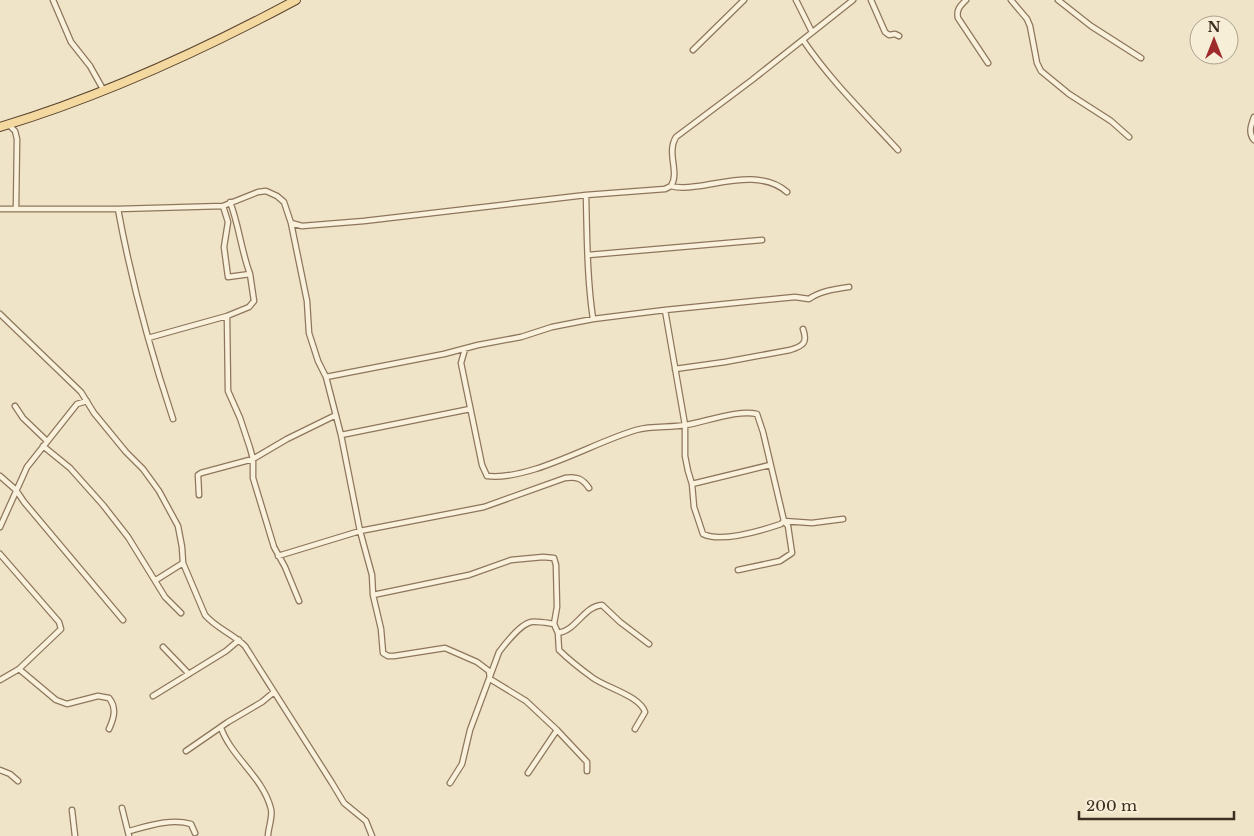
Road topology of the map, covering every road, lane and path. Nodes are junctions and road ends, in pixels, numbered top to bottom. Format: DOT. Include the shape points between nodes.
graph roads {
  1 [pos="53,0"];
  2 [pos="296,0"];
  3 [pos="744,0"];
  4 [pos="796,0"];
  5 [pos="853,0"];
  6 [pos="871,0"];
  7 [pos="966,0"];
  8 [pos="1012,0"];
  9 [pos="1058,0"];
  10 [pos="812,32"];
  11 [pos="899,36"];
  12 [pos="803,40"];
  13 [pos="694,50"];
  14 [pos="1142,58"];
  15 [pos="988,63"];
  16 [pos="104,91"];
  17 [pos="1254,117"];
  18 [pos="8,125"];
  19 [pos="0,128"];
  20 [pos="1129,137"];
  21 [pos="1254,140"];
  22 [pos="898,150"];
  23 [pos="671,186"];
  24 [pos="787,192"];
  25 [pos="586,195"];
  26 [pos="230,202"];
  27 [pos="223,206"];
  28 [pos="0,208"];
  29 [pos="16,209"];
  30 [pos="118,209"];
  31 [pos="291,224"];
  32 [pos="762,240"];
  33 [pos="588,255"];
  34 [pos="250,274"];
  35 [pos="849,287"];
  36 [pos="666,310"];
  37 [pos="0,314"];
  38 [pos="227,316"];
  39 [pos="593,319"];
  40 [pos="803,329"];
  41 [pos="148,338"];
  42 [pos="465,349"];
  43 [pos="675,369"];
  44 [pos="326,378"];
  45 [pos="87,401"];
  46 [pos="15,406"];
  47 [pos="470,410"];
  48 [pos="336,415"];
  49 [pos="173,419"];
  50 [pos="685,426"];
  51 [pos="341,435"];
  52 [pos="47,441"];
  53 [pos="43,446"];
  54 [pos="253,459"];
  55 [pos="770,465"];
  56 [pos="0,476"];
  57 [pos="692,484"];
  58 [pos="589,488"];
  59 [pos="16,490"];
  60 [pos="199,495"];
  61 [pos="843,519"];
  62 [pos="784,521"];
  63 [pos="0,527"];
  64 [pos="360,531"];
  65 [pos="0,554"];
  66 [pos="278,556"];
  67 [pos="183,563"];
  68 [pos="738,570"];
  69 [pos="156,580"];
  70 [pos="373,595"];
  71 [pos="299,601"];
  72 [pos="181,614"];
  73 [pos="122,620"];
  74 [pos="554,624"];
  75 [pos="558,633"];
  76 [pos="239,640"];
  77 [pos="649,644"];
  78 [pos="163,647"];
  79 [pos="19,669"];
  80 [pos="189,674"];
  81 [pos="490,679"];
  82 [pos="0,680"];
  83 [pos="274,692"];
  84 [pos="153,696"];
  85 [pos="221,728"];
  86 [pos="108,729"];
  87 [pos="635,729"];
  88 [pos="557,730"];
  89 [pos="186,750"];
  90 [pos="0,770"];
  91 [pos="587,771"];
  92 [pos="528,773"];
  93 [pos="18,781"];
  94 [pos="450,783"];
  95 [pos="122,808"];
  96 [pos="72,810"];
  97 [pos="195,833"];
  98 [pos="129,834"];
  99 [pos="75,836"];
  100 [pos="268,836"];
  101 [pos="372,836"];
  1 -- 16 [label="street" via="71,42"];
  2 -- 16 [label="main road" via="162,67"];
  3 -- 13 [label="street"];
  4 -- 10 [label="street"];
  5 -- 10 [label="street"];
  6 -- 11 [label="street" via="885,32"];
  7 -- 15 [label="street" via="958,9 958,18"];
  8 -- 20 [label="street" via="1030,26 1041,71"];
  9 -- 14 [label="street" via="1091,26"];
  10 -- 12 [label="street"];
  12 -- 22 [label="street" via="826,73"];
  12 -- 23 [label="street" via="676,137 672,150 674,179"];
  16 -- 18 [label="main road"];
  17 -- 21 [label="street" via="1250,128"];
  18 -- 19 [label="main road"];
  18 -- 29 [label="street" via="15,131 17,139"];
  23 -- 24 [label="street" via="764,180"];
  23 -- 25 [label="street"];
  25 -- 31 [label="street" via="364,221"];
  25 -- 33 [label="street"];
  26 -- 27 [label="street"];
  26 -- 31 [label="street" via="262,191 270,192 284,202"];
  26 -- 34 [label="street"];
  27 -- 30 [label="street"];
  27 -- 34 [label="street" via="228,222 224,247 228,277"];
  28 -- 29 [label="street"];
  29 -- 30 [label="street"];
  30 -- 41 [label="street"];
  31 -- 44 [label="street" via="307,301 309,333"];
  32 -- 33 [label="street"];
  33 -- 39 [label="street"];
  34 -- 38 [label="street" via="254,302"];
  35 -- 36 [label="street" via="831,289 809,299 796,297"];
  36 -- 39 [label="street"];
  36 -- 43 [label="street"];
  37 -- 45 [label="street" via="70,380"];
  38 -- 41 [label="street"];
  38 -- 54 [label="street" via="228,390"];
  39 -- 42 [label="street"];
  40 -- 43 [label="street" via="806,337 800,347"];
  41 -- 49 [label="street"];
  42 -- 44 [label="street"];
  42 -- 47 [label="street" via="461,363"];
  43 -- 50 [label="street"];
  44 -- 48 [label="street"];
  45 -- 52 [label="street" via="77,404"];
  45 -- 67 [label="street" via="143,469 174,516 180,534"];
  46 -- 52 [label="street"];
  47 -- 50 [label="street" via="484,471 487,476 496,477 546,465 638,429"];
  47 -- 51 [label="street"];
  48 -- 51 [label="street"];
  48 -- 54 [label="street"];
  50 -- 55 [label="street" via="746,413 757,414"];
  50 -- 57 [label="street" via="686,456"];
  51 -- 64 [label="street"];
  52 -- 53 [label="street"];
  53 -- 59 [label="street" via="27,467"];
  53 -- 69 [label="street" via="76,474 103,505"];
  54 -- 60 [label="street" via="198,475"];
  54 -- 66 [label="street" via="253,478"];
  55 -- 57 [label="street"];
  55 -- 62 [label="street"];
  56 -- 59 [label="street"];
  57 -- 62 [label="street" via="698,520 703,534 709,537 747,533"];
  58 -- 64 [label="street" via="584,480 565,478 484,507"];
  59 -- 63 [label="street"];
  59 -- 73 [label="street"];
  61 -- 62 [label="street" via="812,523"];
  62 -- 68 [label="street" via="788,526 792,553 780,561"];
  64 -- 66 [label="street"];
  64 -- 70 [label="street" via="372,575"];
  65 -- 79 [label="street" via="61,626 60,632"];
  66 -- 71 [label="street" via="286,567"];
  67 -- 69 [label="street"];
  67 -- 76 [label="street" via="205,615"];
  69 -- 72 [label="street"];
  70 -- 74 [label="street" via="469,575 512,560 550,557 554,558 556,565"];
  70 -- 81 [label="street" via="385,655 445,648 477,662 486,669"];
  74 -- 75 [label="street"];
  74 -- 81 [label="street" via="525,624 504,644"];
  75 -- 77 [label="street" via="570,628 599,605"];
  75 -- 87 [label="street" via="560,650 565,656 593,678 643,706 645,712"];
  76 -- 80 [label="street"];
  76 -- 83 [label="street"];
  78 -- 80 [label="street"];
  79 -- 82 [label="street"];
  79 -- 86 [label="street" via="56,700 67,704 98,696 109,698 114,704 114,716"];
  80 -- 84 [label="street"];
  81 -- 88 [label="street" via="526,701"];
  81 -- 94 [label="street" via="470,730 462,764"];
  83 -- 85 [label="street"];
  83 -- 101 [label="street" via="341,799 366,821"];
  85 -- 89 [label="street"];
  85 -- 100 [label="street" via="235,754 258,781 272,811"];
  88 -- 91 [label="street" via="587,762"];
  88 -- 92 [label="street"];
  90 -- 93 [label="street"];
  95 -- 98 [label="street"];
  96 -- 99 [label="street"];
  97 -- 98 [label="street" via="192,824 182,821 150,825"];
}
